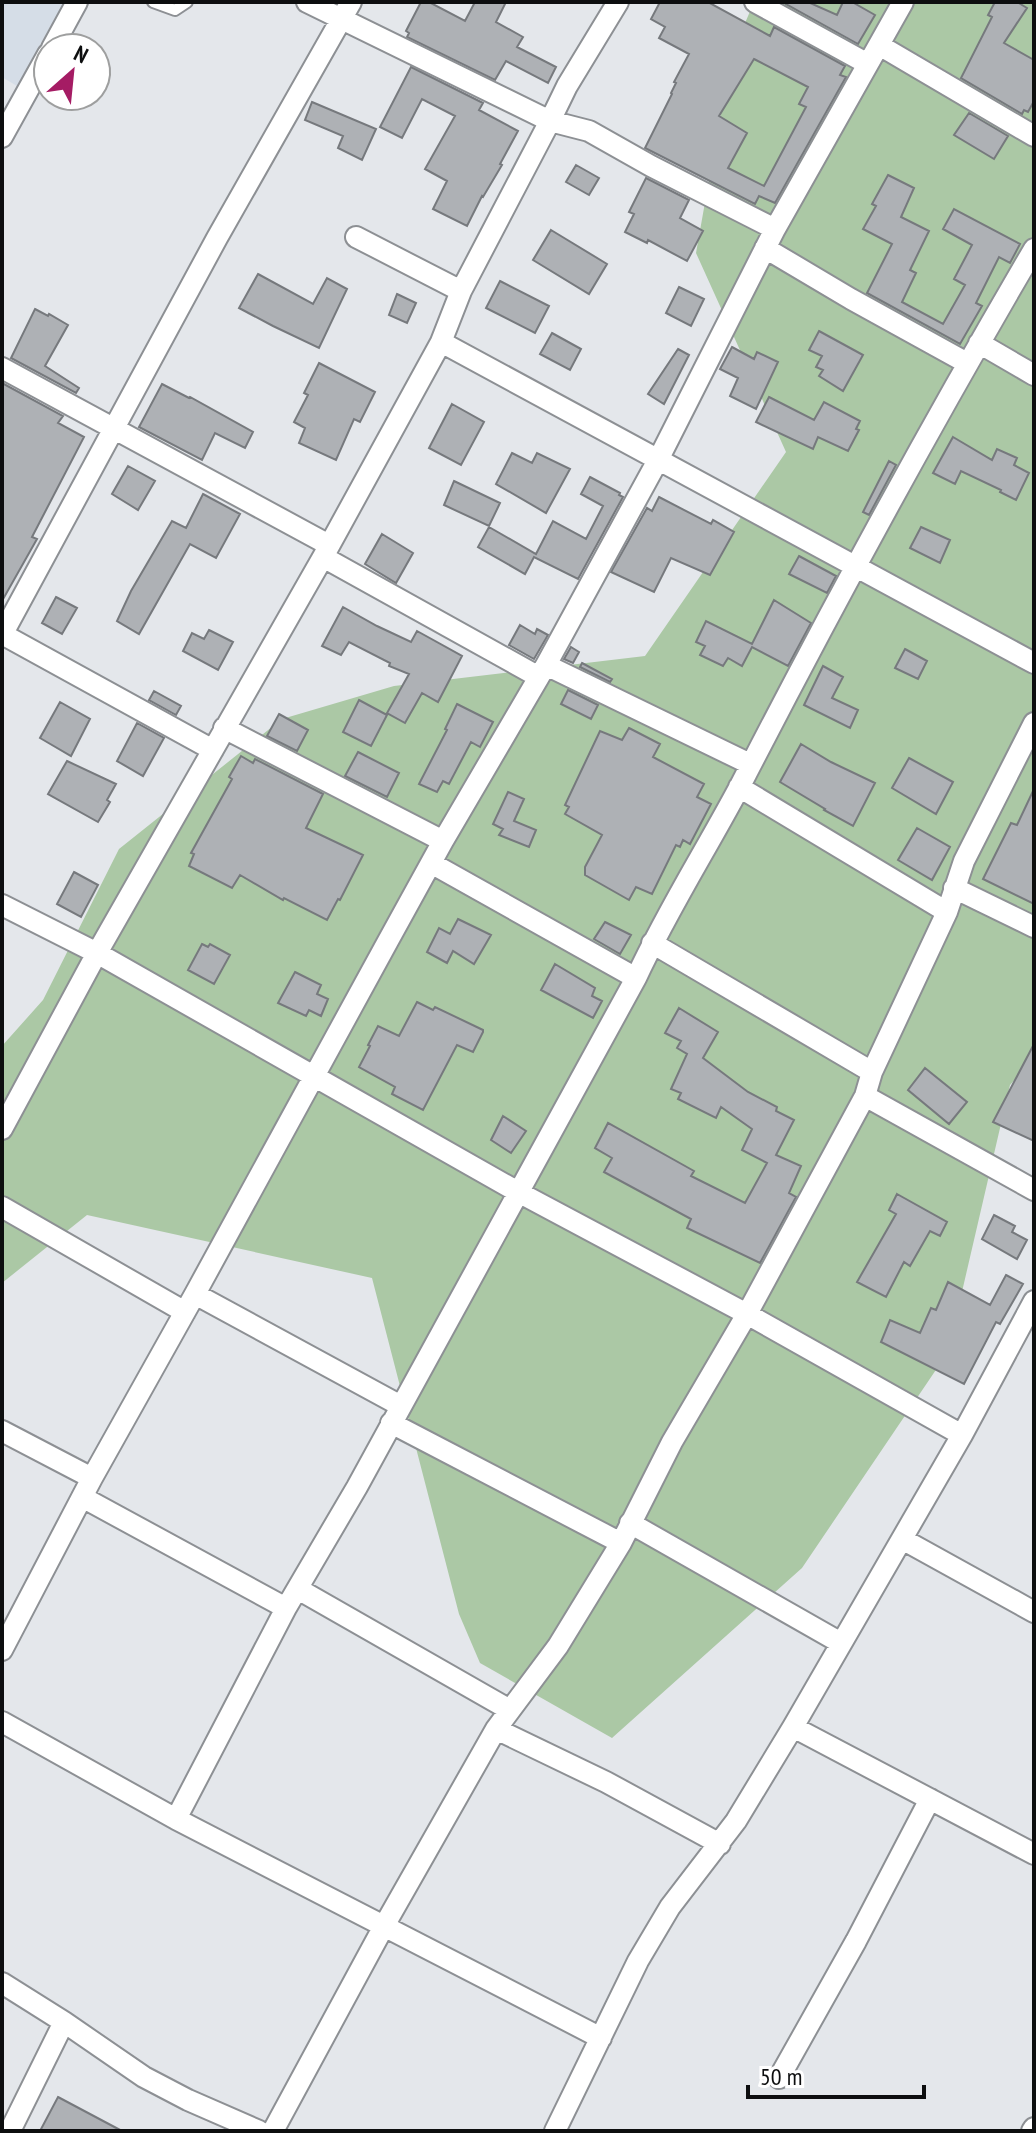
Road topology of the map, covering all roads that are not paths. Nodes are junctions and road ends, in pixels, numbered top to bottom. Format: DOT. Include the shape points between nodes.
graph roads {
  1 [pos="77,2"];
  2 [pos="153,2"];
  3 [pos="187,2"];
  4 [pos="307,2"];
  5 [pos="618,2"];
  6 [pos="755,2"];
  7 [pos="903,2"];
  8 [pos="346,11"];
  9 [pos="61,32"];
  10 [pos="879,45"];
  11 [pos="868,64"];
  12 [pos="32,74"];
  13 [pos="10,102"];
  14 [pos="550,121"];
  15 [pos="1034,136"];
  16 [pos="2,137"];
  17 [pos="775,229"];
  18 [pos="356,237"];
  19 [pos="765,248"];
  20 [pos="1034,249"];
  21 [pos="461,291"];
  22 [pos="441,342"];
  23 [pos="979,343"];
  24 [pos="967,363"];
  25 [pos="2,368"];
  26 [pos="1034,375"];
  27 [pos="113,428"];
  28 [pos="658,460"];
  29 [pos="326,551"];
  30 [pos="856,566"];
  31 [pos="2,635"];
  32 [pos="1034,663"];
  33 [pos="543,671"];
  34 [pos="1034,723"];
  35 [pos="224,728"];
  36 [pos="213,750"];
  37 [pos="750,764"];
  38 [pos="739,787"];
  39 [pos="443,841"];
  40 [pos="431,863"];
  41 [pos="954,888"];
  42 [pos="2,905"];
  43 [pos="947,912"];
  44 [pos="1034,927"];
  45 [pos="652,943"];
  46 [pos="97,953"];
  47 [pos="636,978"];
  48 [pos="872,1072"];
  49 [pos="314,1075"];
  50 [pos="865,1096"];
  51 [pos="2,1129"];
  52 [pos="1034,1190"];
  53 [pos="518,1192"];
  54 [pos="2,1207"];
  55 [pos="190,1303"];
  56 [pos="747,1314"];
  57 [pos="1031,1314"];
  58 [pos="396,1415"];
  59 [pos="2,1431"];
  60 [pos="962,1435"];
  61 [pos="92,1478"];
  62 [pos="82,1497"];
  63 [pos="630,1523"];
  64 [pos="902,1539"];
  65 [pos="621,1543"];
  66 [pos="298,1589"];
  67 [pos="286,1608"];
  68 [pos="1034,1612"];
  69 [pos="841,1643"];
  70 [pos="2,1650"];
  71 [pos="510,1710"];
  72 [pos="2,1722"];
  73 [pos="793,1727"];
  74 [pos="496,1729"];
  75 [pos="930,1799"];
  76 [pos="176,1819"];
  77 [pos="720,1844"];
  78 [pos="1034,1854"];
  79 [pos="384,1926"];
  80 [pos="2,1983"];
  81 [pos="64,2022"];
  82 [pos="601,2038"];
  83 [pos="779,2078"];
  84 [pos="10,2131"];
  85 [pos="259,2131"];
  86 [pos="273,2131"];
  87 [pos="555,2131"];
  1 -- 9 [label="street"];
  2 -- 3 [label="lane" via="175,10"];
  4 -- 8 [label="street"];
  5 -- 14 [label="street"];
  6 -- 11 [label="street"];
  7 -- 10 [label="street"];
  8 -- 14 [label="street"];
  8 -- 27 [label="street"];
  10 -- 11 [label="street"];
  10 -- 15 [label="street"];
  11 -- 17 [label="street"];
  12 -- 13 [label="street"];
  13 -- 16 [label="street"];
  14 -- 17 [label="street" via="589,131"];
  14 -- 21 [label="street"];
  17 -- 19 [label="street"];
  18 -- 21 [label="street"];
  19 -- 24 [label="street"];
  19 -- 28 [label="street"];
  20 -- 23 [label="street"];
  21 -- 22 [label="street"];
  22 -- 28 [label="street"];
  22 -- 29 [label="street"];
  23 -- 24 [label="street"];
  23 -- 26 [label="street"];
  24 -- 30 [label="street"];
  25 -- 27 [label="street"];
  27 -- 29 [label="street"];
  27 -- 31 [label="street"];
  28 -- 30 [label="street"];
  28 -- 33 [label="street"];
  29 -- 33 [label="street"];
  29 -- 35 [label="street"];
  30 -- 32 [label="street"];
  30 -- 37 [label="street"];
  31 -- 36 [label="street"];
  33 -- 37 [label="street"];
  33 -- 39 [label="street"];
  34 -- 41 [label="street"];
  35 -- 36 [label="street"];
  35 -- 39 [label="street"];
  36 -- 46 [label="street"];
  37 -- 38 [label="street"];
  38 -- 43 [label="street"];
  38 -- 45 [label="street"];
  39 -- 40 [label="street"];
  40 -- 47 [label="street"];
  40 -- 49 [label="street"];
  41 -- 43 [label="street"];
  41 -- 44 [label="street"];
  42 -- 46 [label="street"];
  43 -- 48 [label="street"];
  45 -- 47 [label="street"];
  45 -- 48 [label="street"];
  46 -- 49 [label="street"];
  46 -- 51 [label="street"];
  47 -- 53 [label="street"];
  48 -- 50 [label="street"];
  49 -- 53 [label="street"];
  49 -- 55 [label="street"];
  50 -- 52 [label="street"];
  50 -- 56 [label="street"];
  53 -- 56 [label="street"];
  53 -- 58 [label="street"];
  54 -- 55 [label="street"];
  55 -- 58 [label="street"];
  55 -- 61 [label="street"];
  56 -- 60 [label="street"];
  56 -- 63 [label="street"];
  57 -- 60 [label="street"];
  58 -- 65 [label="street"];
  58 -- 66 [label="street"];
  59 -- 61 [label="street"];
  60 -- 64 [label="street"];
  61 -- 62 [label="street"];
  62 -- 67 [label="street"];
  62 -- 70 [label="street"];
  63 -- 65 [label="street"];
  63 -- 69 [label="street"];
  64 -- 68 [label="street"];
  64 -- 69 [label="street"];
  65 -- 71 [label="street" via="558,1646"];
  66 -- 67 [label="street"];
  66 -- 71 [label="street"];
  67 -- 76 [label="street"];
  69 -- 73 [label="street"];
  71 -- 74 [label="street"];
  72 -- 76 [label="street"];
  73 -- 75 [label="street"];
  73 -- 77 [label="street"];
  74 -- 77 [label="street"];
  74 -- 79 [label="street"];
  75 -- 78 [label="street"];
  75 -- 83 [label="street"];
  76 -- 79 [label="street"];
  77 -- 82 [label="street" via="670,1907"];
  79 -- 82 [label="street"];
  79 -- 86 [label="street"];
  80 -- 81 [label="street"];
  81 -- 84 [label="street"];
  81 -- 85 [label="street" via="144,2077"];
  82 -- 87 [label="street"];
}
